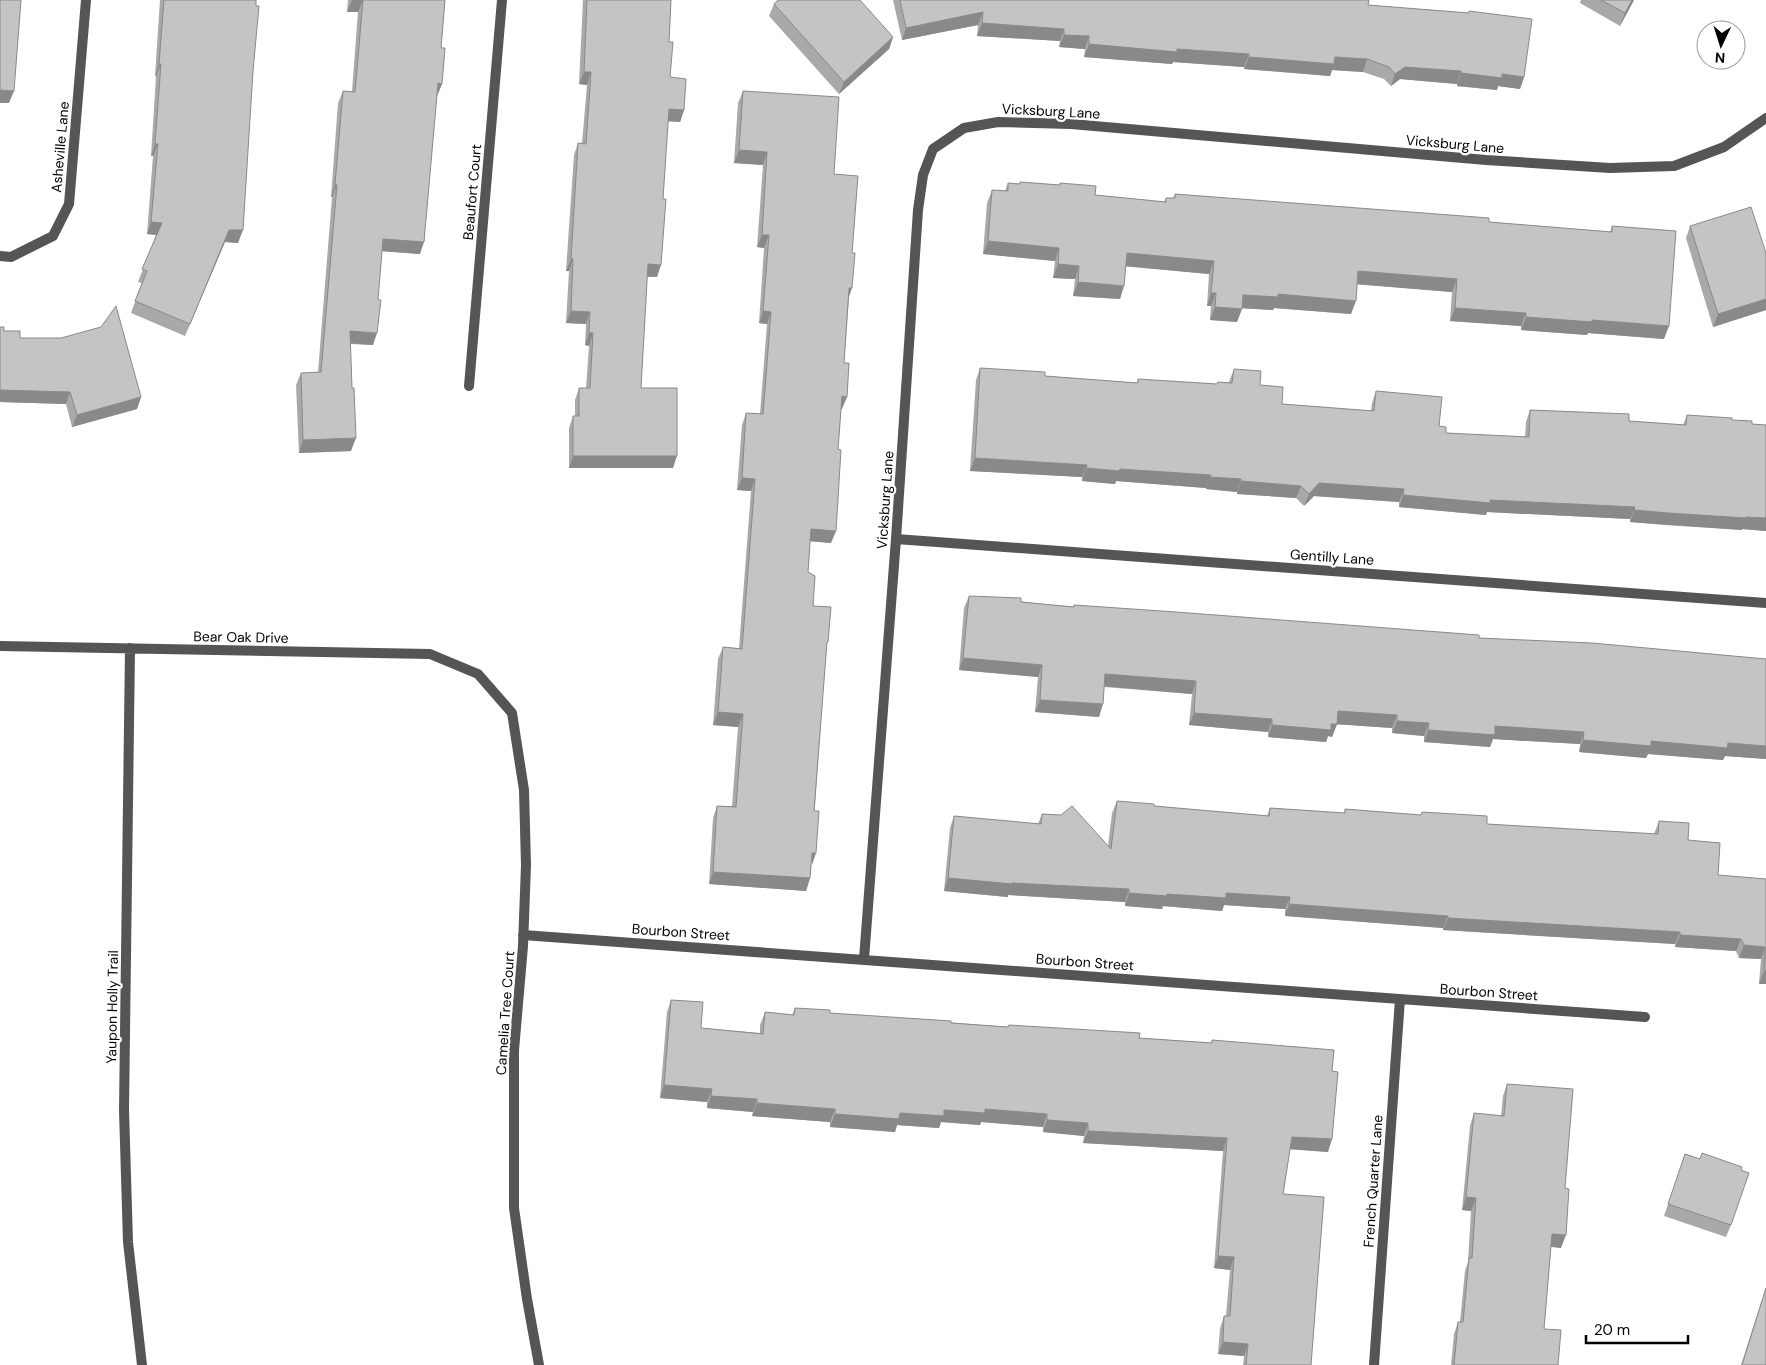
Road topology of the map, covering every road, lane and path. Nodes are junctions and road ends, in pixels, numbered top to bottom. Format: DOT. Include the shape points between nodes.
graph roads {
  1 [pos="86,0"];
  2 [pos="502,0"];
  3 [pos="1766,118"];
  4 [pos="0,256"];
  5 [pos="469,386"];
  6 [pos="896,539"];
  7 [pos="1766,602"];
  8 [pos="0,646"];
  9 [pos="130,648"];
  10 [pos="478,674"];
  11 [pos="523,935"];
  12 [pos="864,959"];
  13 [pos="1400,999"];
  14 [pos="1645,1017"];
  15 [pos="142,1365"];
  16 [pos="540,1365"];
  17 [pos="1374,1365"];
  1 -- 4 [label="street, Asheville Lane" via="69,204 53,236 10,257"];
  2 -- 5 [label="street, Beaufort Court"];
  3 -- 6 [label="street, Vicksburg Lane" via="1724,147 1674,166 1610,168 1071,124 998,122 964,128 933,149 923,175"];
  6 -- 7 [label="street, Gentilly Lane"];
  6 -- 12 [label="street, Vicksburg Lane"];
  8 -- 9 [label="street, Bear Oak Drive"];
  9 -- 10 [label="street, Bear Oak Drive" via="430,654"];
  9 -- 15 [label="street, Yaupon Holly Trail" via="124,1110 128,1242"];
  10 -- 11 [label="street, Camelia Tree Court" via="512,713 524,790 526,865"];
  11 -- 12 [label="street, Bourbon Street"];
  11 -- 16 [label="street, Camelia Tree Court" via="514,1050 514,1208"];
  12 -- 13 [label="street, Bourbon Street"];
  13 -- 14 [label="street, Bourbon Street"];
  13 -- 17 [label="street, French Quarter Lane"];
}
